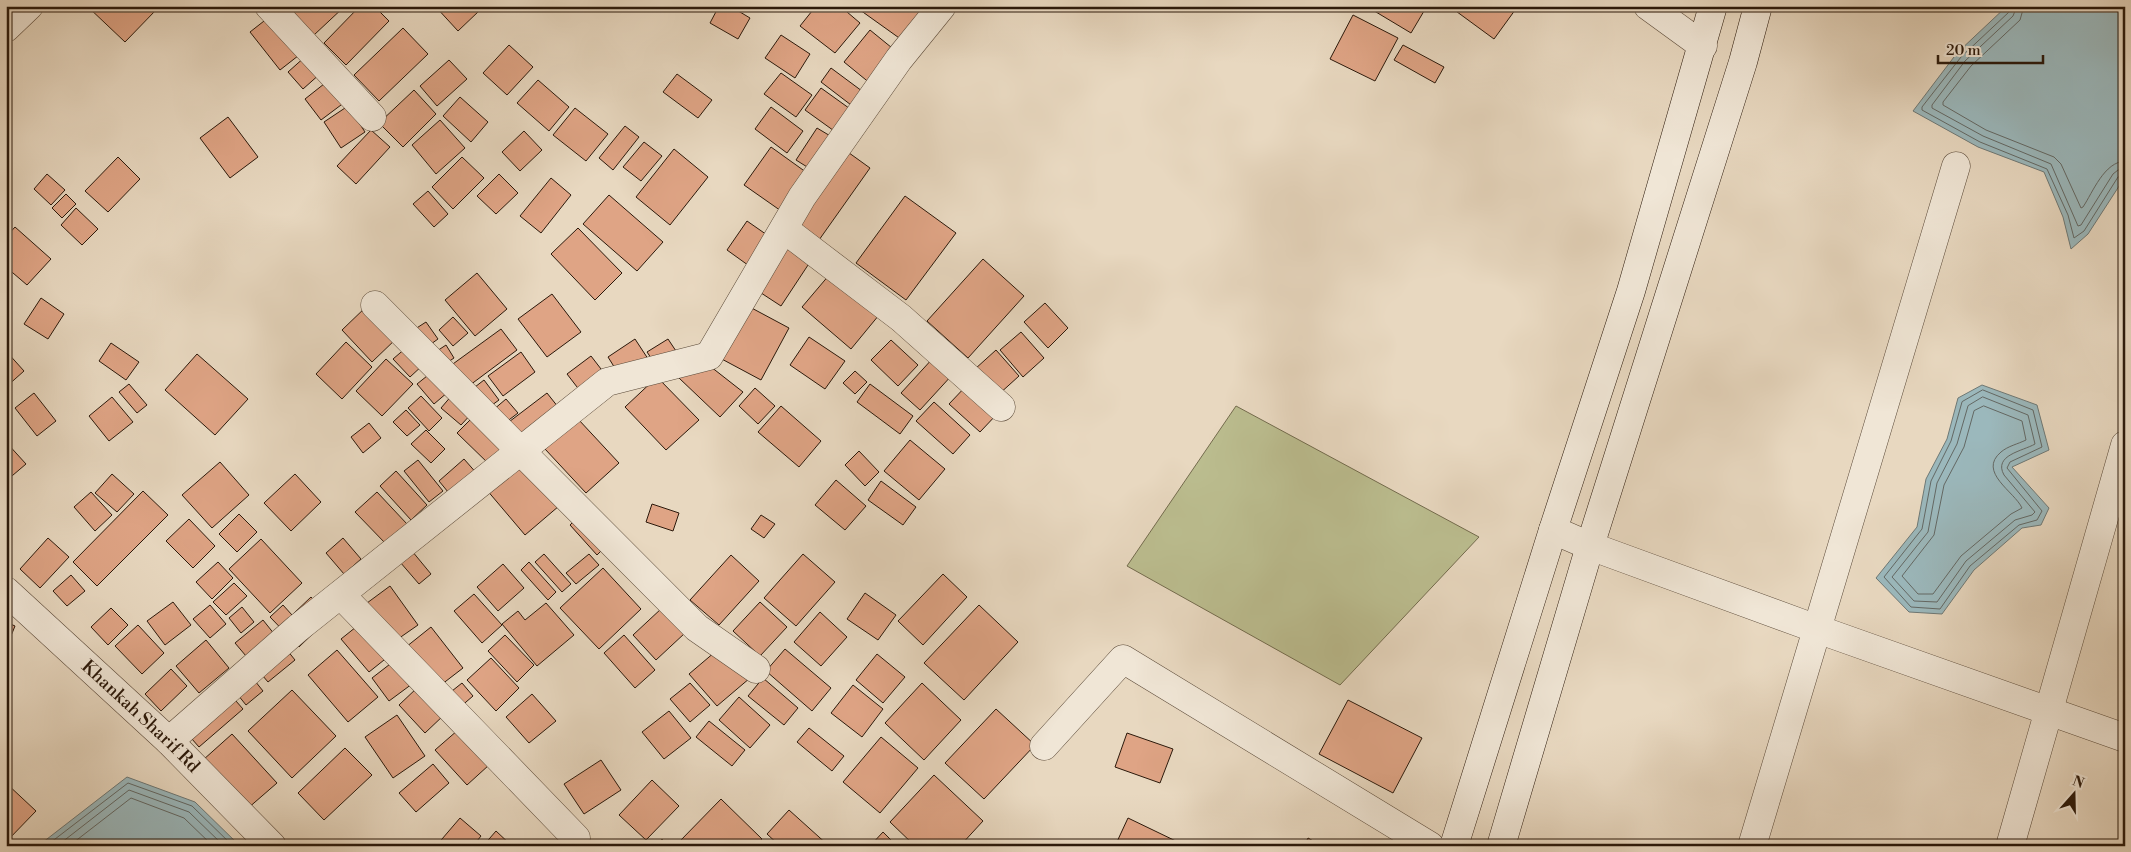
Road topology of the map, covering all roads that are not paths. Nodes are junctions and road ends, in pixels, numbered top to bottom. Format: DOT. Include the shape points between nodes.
graph roads {
  1 [pos="29,6"];
  2 [pos="268,6"];
  3 [pos="942,6"];
  4 [pos="1648,6"];
  5 [pos="1713,6"];
  6 [pos="1758,6"];
  7 [pos="6,28"];
  8 [pos="1703,46"];
  9 [pos="372,117"];
  10 [pos="1956,166"];
  11 [pos="784,229"];
  12 [pos="374,305"];
  13 [pos="1001,407"];
  14 [pos="2125,445"];
  15 [pos="520,450"];
  16 [pos="1553,530"];
  17 [pos="1590,546"];
  18 [pos="6,591"];
  19 [pos="341,595"];
  20 [pos="1817,629"];
  21 [pos="756,669"];
  22 [pos="2048,711"];
  23 [pos="2125,738"];
  24 [pos="169,741"];
  25 [pos="1044,746"];
  26 [pos="576,838"];
  27 [pos="272,846"];
  28 [pos="1430,846"];
  29 [pos="1454,846"];
  30 [pos="1501,846"];
  31 [pos="1752,846"];
  32 [pos="2010,846"];
  1 -- 7 [label="street"];
  2 -- 9 [label="street"];
  3 -- 11 [label="street" via="899,58 802,197"];
  4 -- 8 [label="street"];
  5 -- 8 [label="street"];
  6 -- 17 [label="street"];
  8 -- 16 [label="street" via="1631,291"];
  10 -- 20 [label="street"];
  11 -- 13 [label="street" via="901,318"];
  11 -- 15 [label="street" via="709,356 606,382"];
  12 -- 15 [label="street"];
  14 -- 22 [label="street"];
  15 -- 19 [label="street"];
  15 -- 21 [label="street" via="697,628"];
  16 -- 17 [label="street"];
  16 -- 29 [label="street"];
  17 -- 20 [label="street"];
  17 -- 30 [label="street"];
  18 -- 24 [label="street, Khankah Sharif Rd"];
  19 -- 24 [label="street" via="298,628"];
  19 -- 26 [label="street"];
  20 -- 22 [label="street"];
  20 -- 31 [label="street"];
  22 -- 23 [label="street"];
  22 -- 32 [label="street"];
  24 -- 27 [label="street, Khankah Sharif Rd"];
  25 -- 28 [label="street" via="1123,659"];
}
